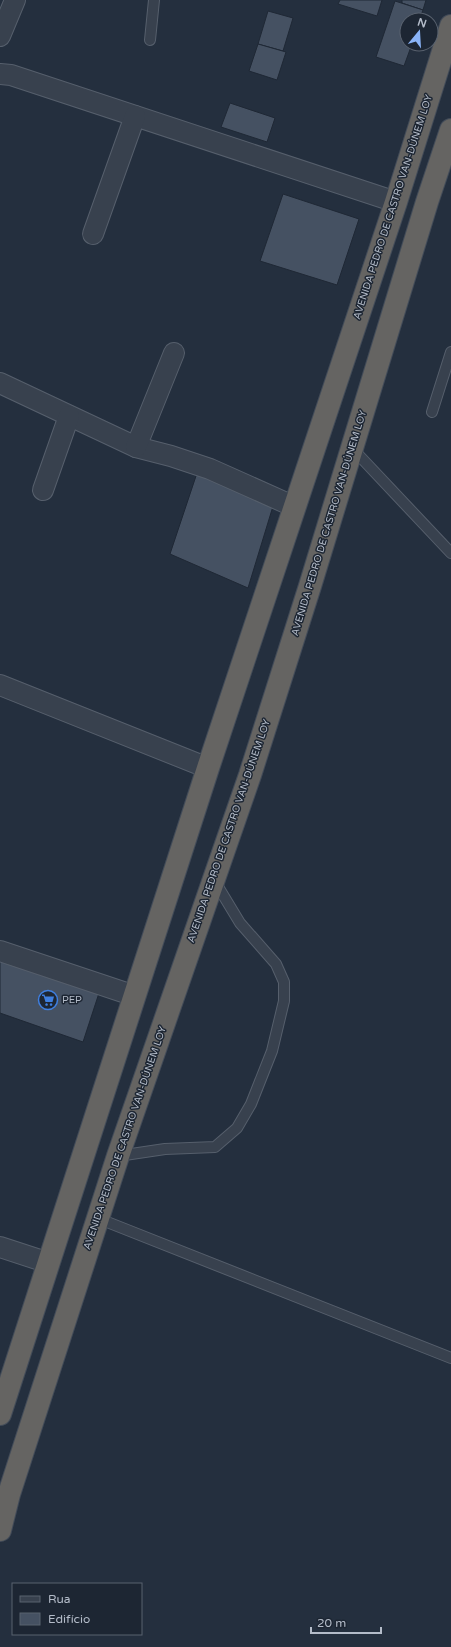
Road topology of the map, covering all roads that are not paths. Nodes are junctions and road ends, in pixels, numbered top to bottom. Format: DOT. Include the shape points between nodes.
graph roads {
  1 [pos="15,0"];
  2 [pos="154,0"];
  3 [pos="451,26"];
  4 [pos="0,36"];
  5 [pos="150,40"];
  6 [pos="0,74"];
  7 [pos="135,116"];
  8 [pos="451,130"];
  9 [pos="396,202"];
  10 [pos="92,234"];
  11 [pos="451,352"];
  12 [pos="174,353"];
  13 [pos="0,383"];
  14 [pos="432,412"];
  15 [pos="69,416"];
  16 [pos="136,447"];
  17 [pos="352,448"];
  18 [pos="43,490"];
  19 [pos="295,507"];
  20 [pos="451,553"];
  21 [pos="0,685"];
  22 [pos="208,768"];
  23 [pos="213,879"];
  24 [pos="0,951"];
  25 [pos="135,996"];
  26 [pos="118,1156"];
  27 [pos="97,1218"];
  28 [pos="0,1247"];
  29 [pos="49,1263"];
  30 [pos="451,1358"];
  31 [pos="0,1414"];
  32 [pos="0,1530"];
  1 -- 4 [label="street"];
  2 -- 5 [label="lane"];
  3 -- 9 [label="highway, AVENIDA PEDRO DE CASTRO VAN-DÚNEM LOY"];
  6 -- 7 [label="street"];
  7 -- 9 [label="street"];
  7 -- 10 [label="street"];
  8 -- 17 [label="highway, AVENIDA PEDRO DE CASTRO VAN-DÚNEM LOY"];
  9 -- 19 [label="highway, AVENIDA PEDRO DE CASTRO VAN-DÚNEM LOY"];
  11 -- 14 [label="lane"];
  12 -- 16 [label="street"];
  13 -- 15 [label="street"];
  15 -- 16 [label="street"];
  15 -- 18 [label="street"];
  16 -- 19 [label="street" via="210,470"];
  17 -- 20 [label="lane"];
  17 -- 23 [label="highway, AVENIDA PEDRO DE CASTRO VAN-DÚNEM LOY" via="250,775"];
  19 -- 22 [label="highway, AVENIDA PEDRO DE CASTRO VAN-DÚNEM LOY"];
  21 -- 22 [label="street"];
  22 -- 25 [label="highway, AVENIDA PEDRO DE CASTRO VAN-DÚNEM LOY"];
  23 -- 26 [label="highway, AVENIDA PEDRO DE CASTRO VAN-DÚNEM LOY"];
  23 -- 26 [label="lane" via="240,923 276,964 284,982 284,1001 272,1051 251,1104 237,1128 214,1147 165,1149"];
  24 -- 25 [label="street"];
  25 -- 29 [label="highway, AVENIDA PEDRO DE CASTRO VAN-DÚNEM LOY"];
  26 -- 27 [label="highway, AVENIDA PEDRO DE CASTRO VAN-DÚNEM LOY"];
  27 -- 30 [label="lane"];
  27 -- 32 [label="highway, AVENIDA PEDRO DE CASTRO VAN-DÚNEM LOY" via="9,1494"];
  28 -- 29 [label="street"];
  29 -- 31 [label="highway, AVENIDA PEDRO DE CASTRO VAN-DÚNEM LOY"];
}
